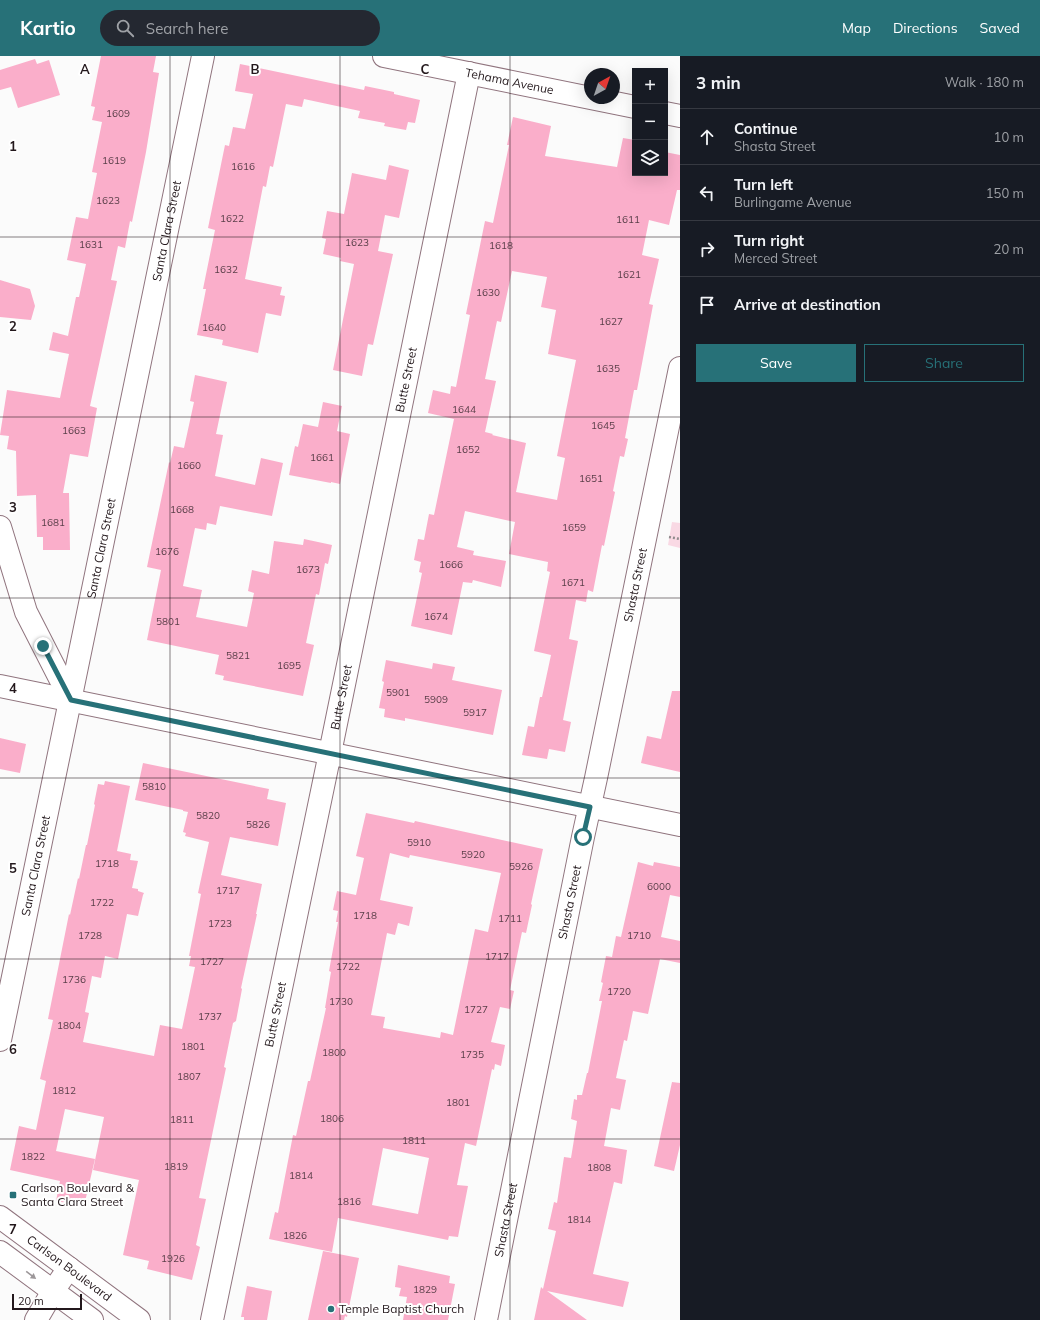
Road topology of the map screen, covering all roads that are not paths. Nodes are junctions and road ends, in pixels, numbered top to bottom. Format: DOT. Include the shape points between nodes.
graph roads {
  1 [pos="203,56"];
  2 [pos="384,56"];
  3 [pos="469,73"];
  4 [pos="632,106"];
  5 [pos="668,114"];
  6 [pos="680,116"];
  7 [pos="680,368"];
  8 [pos="0,527"];
  9 [pos="0,686"];
  10 [pos="71,700"];
  11 [pos="330,753"];
  12 [pos="590,807"];
  13 [pos="680,825"];
  14 [pos="0,1040"];
  15 [pos="0,1217"];
  16 [pos="0,1252"];
  17 [pos="69,1268"];
  18 [pos="53,1291"];
  19 [pos="36,1320"];
  20 [pos="92,1320"];
  21 [pos="139,1320"];
  22 [pos="212,1320"];
  23 [pos="486,1320"];
  1 -- 10 [label="street, Santa Clara Street"];
  2 -- 3 [label="street, Tehama Avenue"];
  3 -- 4 [label="street, Tehama Avenue"];
  3 -- 11 [label="street, Butte Street"];
  5 -- 6 [label="street"];
  7 -- 12 [label="street, Shasta Street"];
  8 -- 10 [label="street" via="26,612"];
  9 -- 10 [label="street"];
  10 -- 11 [label="street"];
  10 -- 14 [label="street, Santa Clara Street"];
  11 -- 12 [label="street"];
  11 -- 22 [label="street, Butte Street"];
  12 -- 13 [label="street"];
  12 -- 23 [label="street, Shasta Street"];
  15 -- 17 [label="street, Carlson Boulevard"];
  16 -- 18 [label="street, one-way"];
  17 -- 18 [label="street"];
  17 -- 21 [label="street, Carlson Boulevard"];
  18 -- 19 [label="street"];
  18 -- 20 [label="street"];
}
